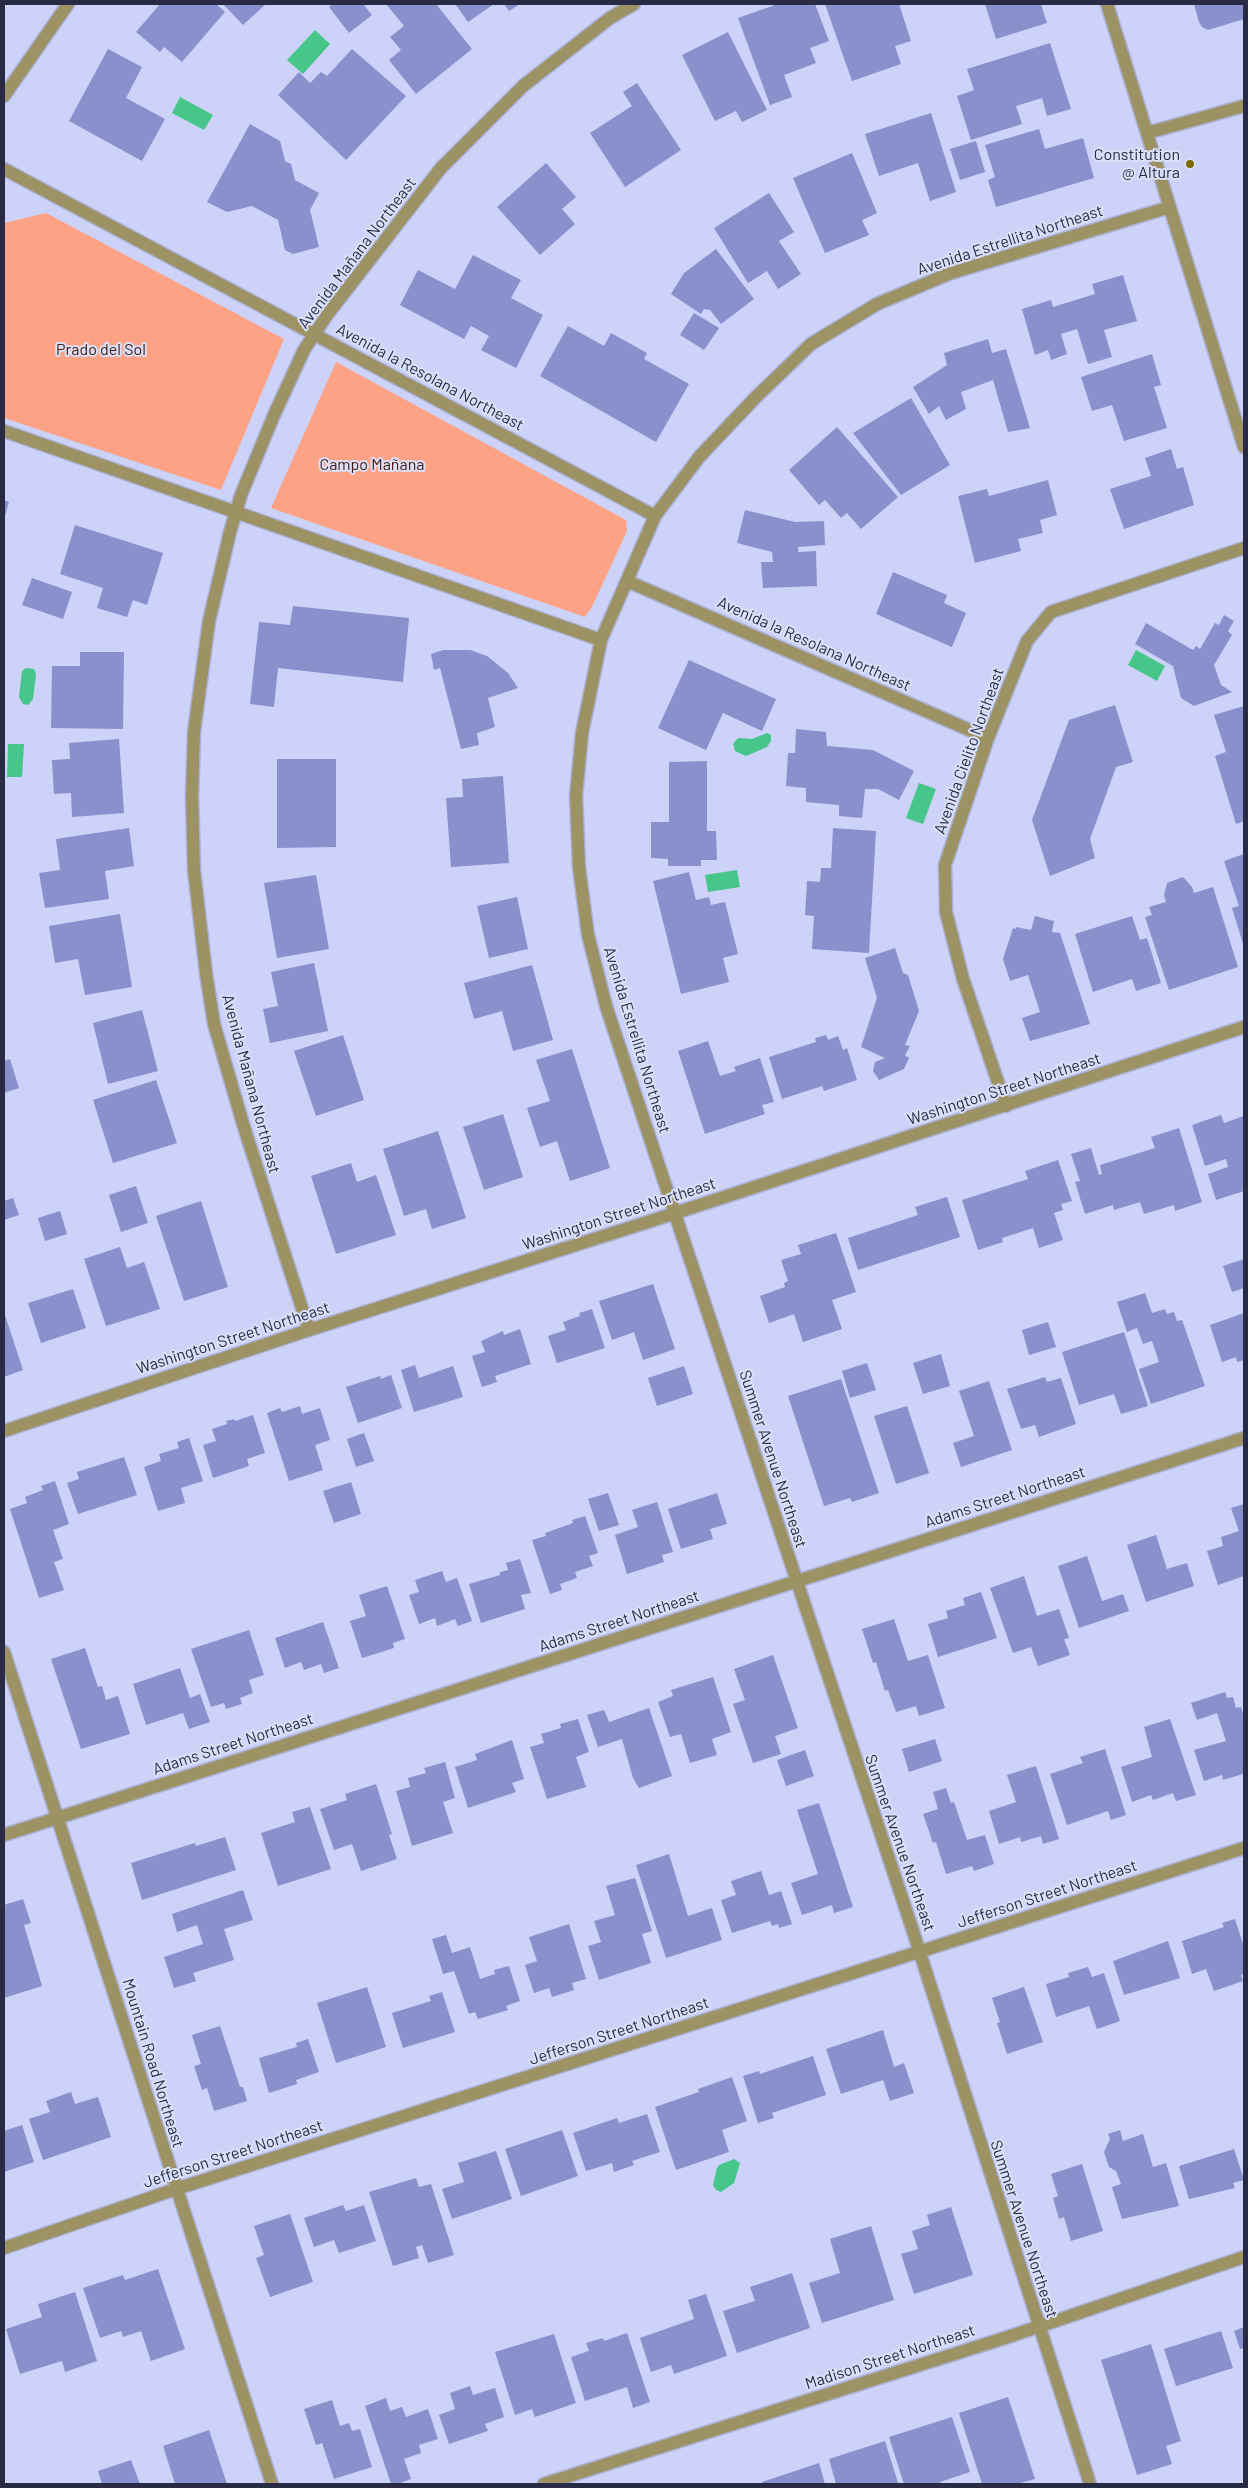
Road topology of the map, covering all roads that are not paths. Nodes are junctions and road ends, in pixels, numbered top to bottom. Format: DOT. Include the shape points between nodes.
graph roads {
  1 [pos="68,4"];
  2 [pos="634,4"];
  3 [pos="1107,4"];
  4 [pos="4,96"];
  5 [pos="1244,106"];
  6 [pos="1148,133"];
  7 [pos="4,169"];
  8 [pos="1170,207"];
  9 [pos="314,334"];
  10 [pos="4,431"];
  11 [pos="1244,447"];
  12 [pos="236,514"];
  13 [pos="655,516"];
  14 [pos="1244,548"];
  15 [pos="627,580"];
  16 [pos="600,640"];
  17 [pos="988,738"];
  18 [pos="1244,1027"];
  19 [pos="1006,1106"];
  20 [pos="675,1214"];
  21 [pos="309,1330"];
  22 [pos="4,1431"];
  23 [pos="1244,1438"];
  24 [pos="796,1580"];
  25 [pos="4,1652"];
  26 [pos="58,1818"];
  27 [pos="4,1835"];
  28 [pos="1244,1848"];
  29 [pos="920,1952"];
  30 [pos="176,2189"];
  31 [pos="4,2248"];
  32 [pos="1244,2257"];
  33 [pos="1038,2327"];
  34 [pos="272,2484"];
  35 [pos="544,2484"];
  36 [pos="1090,2484"];
  1 -- 4 [label="street"];
  2 -- 9 [label="street, Avenida Mañana Northeast" via="610,18 523,86 441,168"];
  3 -- 6 [label="street"];
  5 -- 6 [label="street"];
  6 -- 8 [label="street"];
  7 -- 9 [label="street, Avenida la Resolana Northeast"];
  8 -- 11 [label="street"];
  8 -- 13 [label="street, Avenida Estrellita Northeast" via="951,273 877,304 811,344 700,456"];
  9 -- 12 [label="street, Avenida Mañana Northeast" via="274,415"];
  9 -- 13 [label="street, Avenida la Resolana Northeast"];
  10 -- 12 [label="street"];
  12 -- 16 [label="street"];
  12 -- 21 [label="street, Avenida Mañana Northeast" via="209,620 194,732 194,870 214,1024"];
  13 -- 15 [label="street, Avenida Estrellita Northeast"];
  14 -- 17 [label="street, Avenida Cielito Northeast" via="1051,612 1027,641"];
  15 -- 16 [label="street, Avenida Estrellita Northeast"];
  15 -- 17 [label="street, Avenida la Resolana Northeast"];
  16 -- 20 [label="street, Avenida Estrellita Northeast" via="582,733 576,796 578,867 588,935 606,1006"];
  17 -- 19 [label="street, Avenida Cielito Northeast" via="946,865 946,912 963,979"];
  18 -- 19 [label="street, Washington Street Northeast"];
  19 -- 20 [label="street, Washington Street Northeast"];
  20 -- 21 [label="street, Washington Street Northeast"];
  20 -- 24 [label="street, Summer Avenue Northeast"];
  21 -- 22 [label="street, Washington Street Northeast"];
  23 -- 24 [label="street, Adams Street Northeast"];
  24 -- 26 [label="street, Adams Street Northeast"];
  24 -- 29 [label="street, Summer Avenue Northeast"];
  25 -- 26 [label="street, Mountain Road Northeast"];
  26 -- 27 [label="street, Adams Street Northeast"];
  26 -- 30 [label="street, Mountain Road Northeast"];
  28 -- 29 [label="street, Jefferson Street Northeast"];
  29 -- 30 [label="street, Jefferson Street Northeast"];
  29 -- 33 [label="street, Summer Avenue Northeast"];
  30 -- 31 [label="street, Jefferson Street Northeast"];
  30 -- 34 [label="street, Mountain Road Northeast"];
  32 -- 33 [label="street, Madison Street Northeast"];
  33 -- 35 [label="street, Madison Street Northeast"];
  33 -- 36 [label="street, Summer Avenue Northeast"];
}
